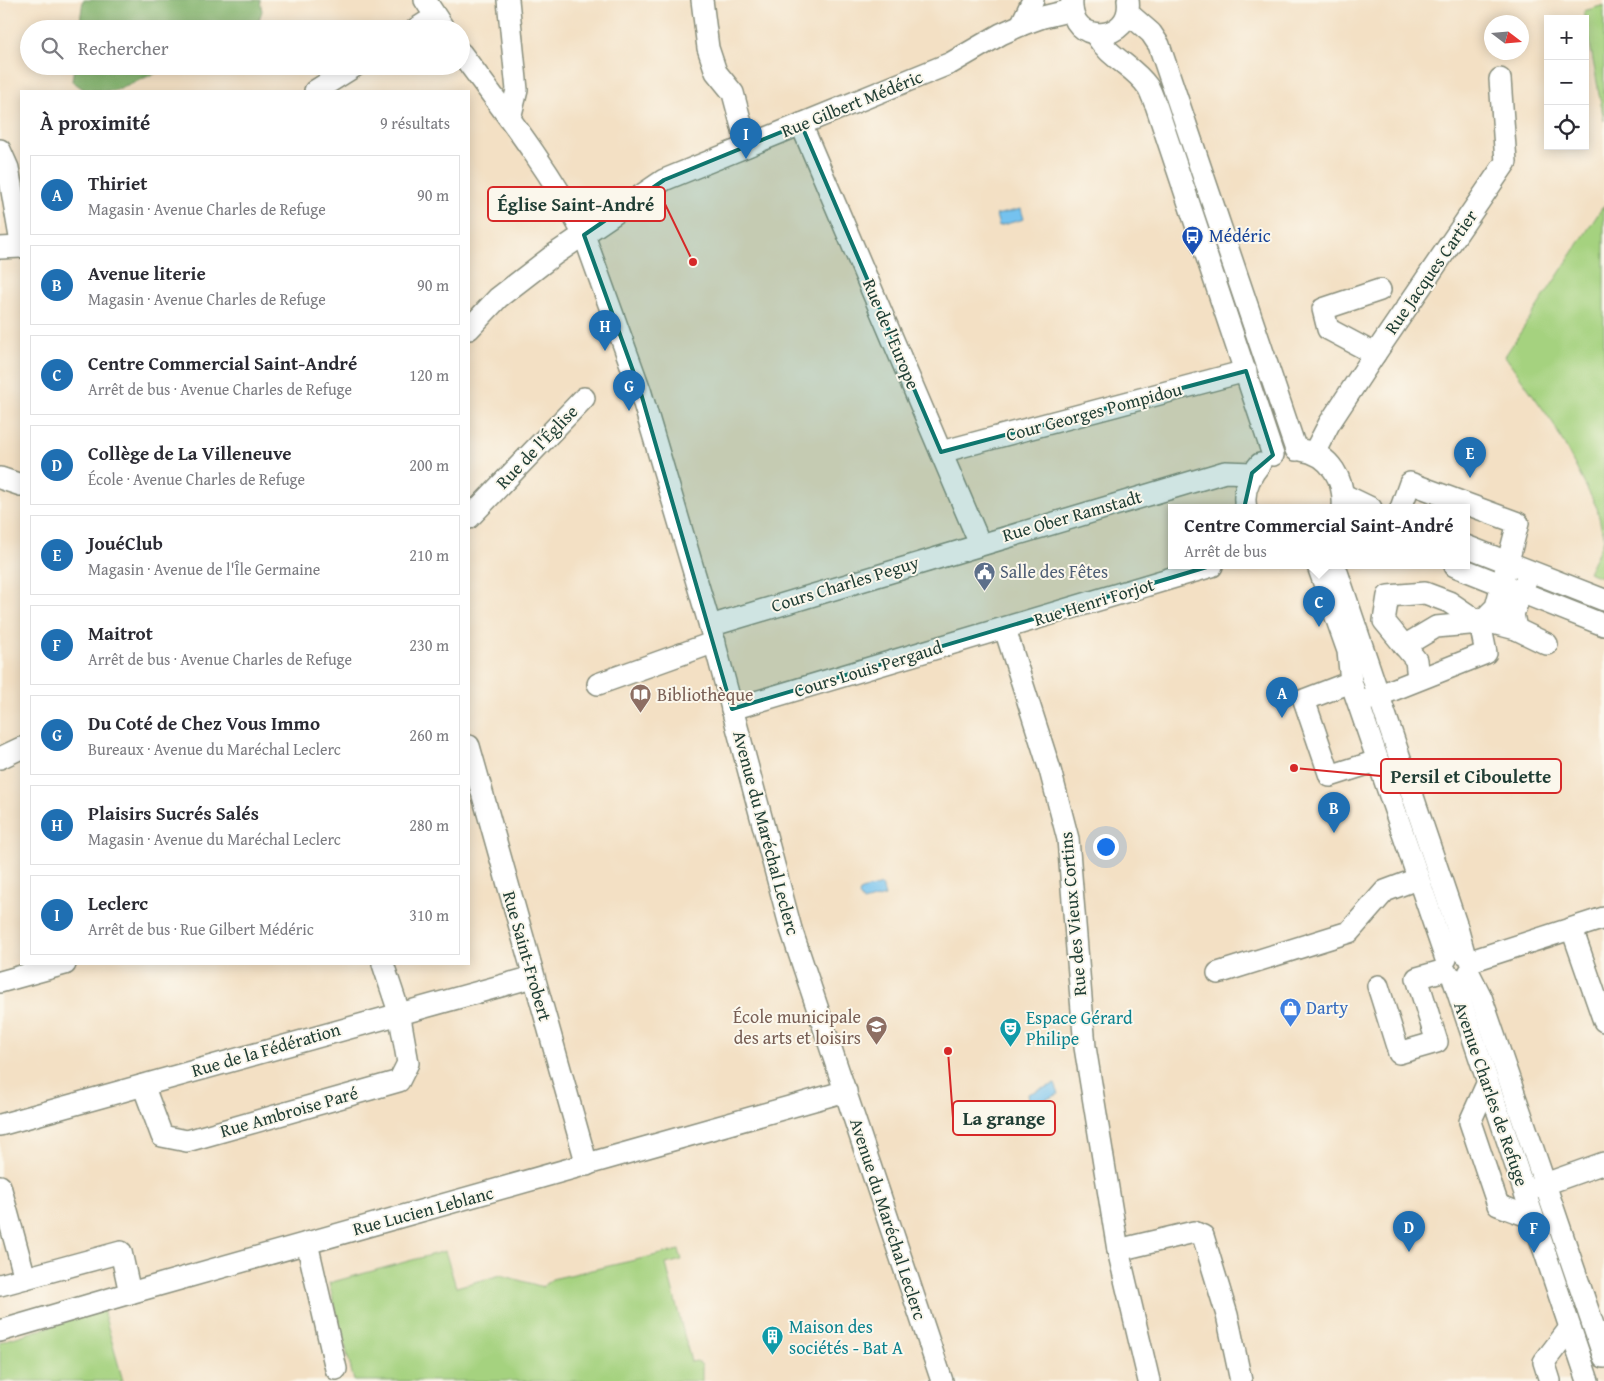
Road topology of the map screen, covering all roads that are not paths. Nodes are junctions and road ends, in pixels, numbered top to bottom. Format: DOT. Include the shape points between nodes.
graph roads {
  1 [pos="508,0"];
  2 [pos="702,0"];
  3 [pos="1033,0"];
  4 [pos="1072,5"];
  5 [pos="1128,7"];
  6 [pos="1021,25"];
  7 [pos="1096,34"];
  8 [pos="470,65"];
  9 [pos="341,75"];
  10 [pos="1500,79"];
  11 [pos="317,90"];
  12 [pos="510,118"];
  13 [pos="801,124"];
  14 [pos="747,146"];
  15 [pos="0,150"];
  16 [pos="584,235"];
  17 [pos="20,239"];
  18 [pos="20,245"];
  19 [pos="0,248"];
  20 [pos="1380,290"];
  21 [pos="470,328"];
  22 [pos="1374,354"];
  23 [pos="1246,371"];
  24 [pos="584,398"];
  25 [pos="942,452"];
  26 [pos="1305,452"];
  27 [pos="1272,455"];
  28 [pos="1252,473"];
  29 [pos="0,478"];
  30 [pos="20,485"];
  31 [pos="1343,502"];
  32 [pos="1246,504"];
  33 [pos="1402,504"];
  34 [pos="1467,504"];
  35 [pos="1470,505"];
  36 [pos="470,517"];
  37 [pos="980,544"];
  38 [pos="1470,548"];
  39 [pos="1506,562"];
  40 [pos="1202,569"];
  41 [pos="1319,569"];
  42 [pos="1336,569"];
  43 [pos="1463,569"];
  44 [pos="1530,571"];
  45 [pos="1501,584"];
  46 [pos="1521,592"];
  47 [pos="1604,600"];
  48 [pos="1480,623"];
  49 [pos="1604,625"];
  50 [pos="1005,629"];
  51 [pos="1516,629"];
  52 [pos="712,634"];
  53 [pos="1546,644"];
  54 [pos="1404,646"];
  55 [pos="1418,679"];
  56 [pos="1351,682"];
  57 [pos="598,684"];
  58 [pos="1377,694"];
  59 [pos="1358,705"];
  60 [pos="732,709"];
  61 [pos="20,748"];
  62 [pos="470,750"];
  63 [pos="0,758"];
  64 [pos="1377,761"];
  65 [pos="1417,879"];
  66 [pos="1604,918"];
  67 [pos="1572,929"];
  68 [pos="61,965"];
  69 [pos="383,965"];
  70 [pos="1458,966"];
  71 [pos="1218,973"];
  72 [pos="532,976"];
  73 [pos="0,982"];
  74 [pos="1378,986"];
  75 [pos="399,1012"];
  76 [pos="1604,1021"];
  77 [pos="1487,1084"];
  78 [pos="143,1085"];
  79 [pos="846,1091"];
  80 [pos="0,1125"];
  81 [pos="1604,1163"];
  82 [pos="587,1166"];
  83 [pos="1544,1184"];
  84 [pos="0,1186"];
  85 [pos="1524,1192"];
  86 [pos="1533,1218"];
  87 [pos="307,1243"];
  88 [pos="1118,1250"];
  89 [pos="25,1278"];
  90 [pos="0,1285"];
  91 [pos="130,1293"];
  92 [pos="1570,1328"];
  93 [pos="0,1331"];
  94 [pos="1604,1357"];
  95 [pos="336,1368"];
  96 [pos="942,1381"];
  97 [pos="1149,1381"];
  98 [pos="1241,1381"];
  99 [pos="1550,1381"];
  100 [pos="1588,1381"];
  1 -- 12 [label="street" via="517,90"];
  2 -- 14 [label="street" via="708,48 716,72 733,93"];
  3 -- 6 [label="street"];
  4 -- 6 [label="street, Rue Gilbert Médéric"];
  4 -- 7 [label="street" via="1080,26"];
  5 -- 7 [label="street" via="1123,23 1116,30"];
  5 -- 26 [label="street" via="1159,45"];
  6 -- 13 [label="street, Rue Gilbert Médéric" via="951,63"];
  7 -- 23 [label="street" via="1106,51 1148,87"];
  8 -- 12 [label="street, Avenue du Maréchal Leclerc"];
  9 -- 11 [label="street"];
  10 -- 22 [label="street, Rue Jacques Cartier" via="1506,162"];
  12 -- 16 [label="street, Avenue du Maréchal Leclerc"];
  13 -- 14 [label="street, Rue Gilbert Médéric"];
  13 -- 25 [label="street, Rue de l'Europe"];
  14 -- 16 [label="street, Rue Gilbert Médéric" via="664,180"];
  15 -- 17 [label="street" via="8,168"];
  16 -- 21 [label="street, Rue Gilbert Médéric" via="498,298"];
  16 -- 52 [label="street, Avenue du Maréchal Leclerc" via="640,390"];
  18 -- 19 [label="street"];
  20 -- 22 [label="street" via="1323,310 1328,329"];
  22 -- 26 [label="street, Rue Jacques Cartier" via="1329,424"];
  23 -- 25 [label="street, Cour Georges Pompidou"];
  23 -- 27 [label="street"];
  24 -- 36 [label="street, Rue de l'Église"];
  25 -- 37 [label="street, Rue de l'Europe"];
  26 -- 27 [label="street"];
  26 -- 31 [label="street" via="1325,460 1334,470"];
  27 -- 28 [label="street"];
  28 -- 32 [label="street" via="1246,488"];
  28 -- 37 [label="street, Rue Ober Ramstadt" via="1225,472"];
  29 -- 30 [label="street"];
  33 -- 34 [label="street" via="1410,483"];
  35 -- 39 [label="street" via="1518,523"];
  37 -- 52 [label="street, Cours Charles Peguy"];
  38 -- 39 [label="street"];
  39 -- 44 [label="street"];
  39 -- 45 [label="street"];
  40 -- 50 [label="street, Rue Henri Forjot"];
  41 -- 56 [label="street, Avenue Charles de Refuge" via="1348,651"];
  42 -- 58 [label="street, Avenue Charles de Refuge"];
  43 -- 45 [label="street"];
  44 -- 46 [label="street"];
  44 -- 47 [label="street"];
  45 -- 46 [label="street"];
  45 -- 48 [label="street" via="1496,607"];
  46 -- 49 [label="street"];
  46 -- 51 [label="street" via="1513,614"];
  48 -- 51 [label="street"];
  48 -- 54 [label="street" via="1436,627"];
  48 -- 54 [label="street" via="1450,602 1425,594 1388,596 1384,621"];
  48 -- 55 [label="street" via="1486,653"];
  50 -- 60 [label="street, Cours Louis Pergaud"];
  50 -- 88 [label="street, Rue des Vieux Cortins" via="1050,770 1068,839 1085,1047"];
  51 -- 53 [label="street"];
  52 -- 57 [label="street, Cours Charles Peguy"];
  52 -- 60 [label="street, Avenue du Maréchal Leclerc"];
  54 -- 55 [label="street" via="1416,660"];
  55 -- 58 [label="street"];
  56 -- 59 [label="street, Avenue Charles de Refuge"];
  56 -- 64 [label="street" via="1304,700 1330,776"];
  58 -- 59 [label="street"];
  58 -- 70 [label="street, Avenue Charles de Refuge" via="1456,924"];
  59 -- 64 [label="street, Avenue Charles de Refuge"];
  60 -- 79 [label="street, Avenue du Maréchal Leclerc" via="791,929"];
  61 -- 63 [label="street"];
  62 -- 72 [label="street, Rue Saint-Frobert"];
  64 -- 65 [label="street, Avenue Charles de Refuge"];
  65 -- 70 [label="street, Avenue Charles de Refuge"];
  65 -- 71 [label="street" via="1385,891 1349,932"];
  66 -- 67 [label="street"];
  67 -- 70 [label="street"];
  67 -- 76 [label="street"];
  68 -- 73 [label="street"];
  69 -- 75 [label="street"];
  70 -- 74 [label="street" via="1418,978 1436,1042 1399,1053"];
  70 -- 77 [label="street, Avenue Charles de Refuge"];
  70 -- 83 [label="street, Avenue Charles de Refuge" via="1481,997"];
  72 -- 75 [label="street, Rue de la Fédération"];
  72 -- 82 [label="street, Rue Saint-Frobert"];
  75 -- 78 [label="street, Rue de la Fédération"];
  75 -- 78 [label="street, Rue Ambroise Paré" via="408,1063 399,1081 389,1084 187,1140 162,1136"];
  77 -- 85 [label="street, Avenue Charles de Refuge"];
  77 -- 86 [label="street" via="1470,1122 1498,1205"];
  78 -- 80 [label="street, Rue de la Fédération"];
  79 -- 82 [label="street, Rue Lucien Leblanc"];
  79 -- 96 [label="street, Avenue du Maréchal Leclerc"];
  81 -- 83 [label="street"];
  82 -- 87 [label="street, Rue Lucien Leblanc"];
  83 -- 85 [label="street"];
  83 -- 94 [label="street, Avenue Charles de Refuge"];
  84 -- 89 [label="street"];
  85 -- 86 [label="street, Avenue Charles de Refuge"];
  86 -- 92 [label="street, Avenue Charles de Refuge"];
  87 -- 91 [label="street, Rue Lucien Leblanc"];
  87 -- 95 [label="street"];
  88 -- 97 [label="street, Rue des Vieux Cortins"];
  88 -- 98 [label="street" via="1194,1232 1203,1236 1227,1315"];
  89 -- 90 [label="street"];
  89 -- 91 [label="street" via="121,1252"];
  91 -- 93 [label="street, Rue Lucien Leblanc"];
  92 -- 99 [label="street" via="1544,1362"];
  92 -- 100 [label="street, Avenue Charles de Refuge"];
}
